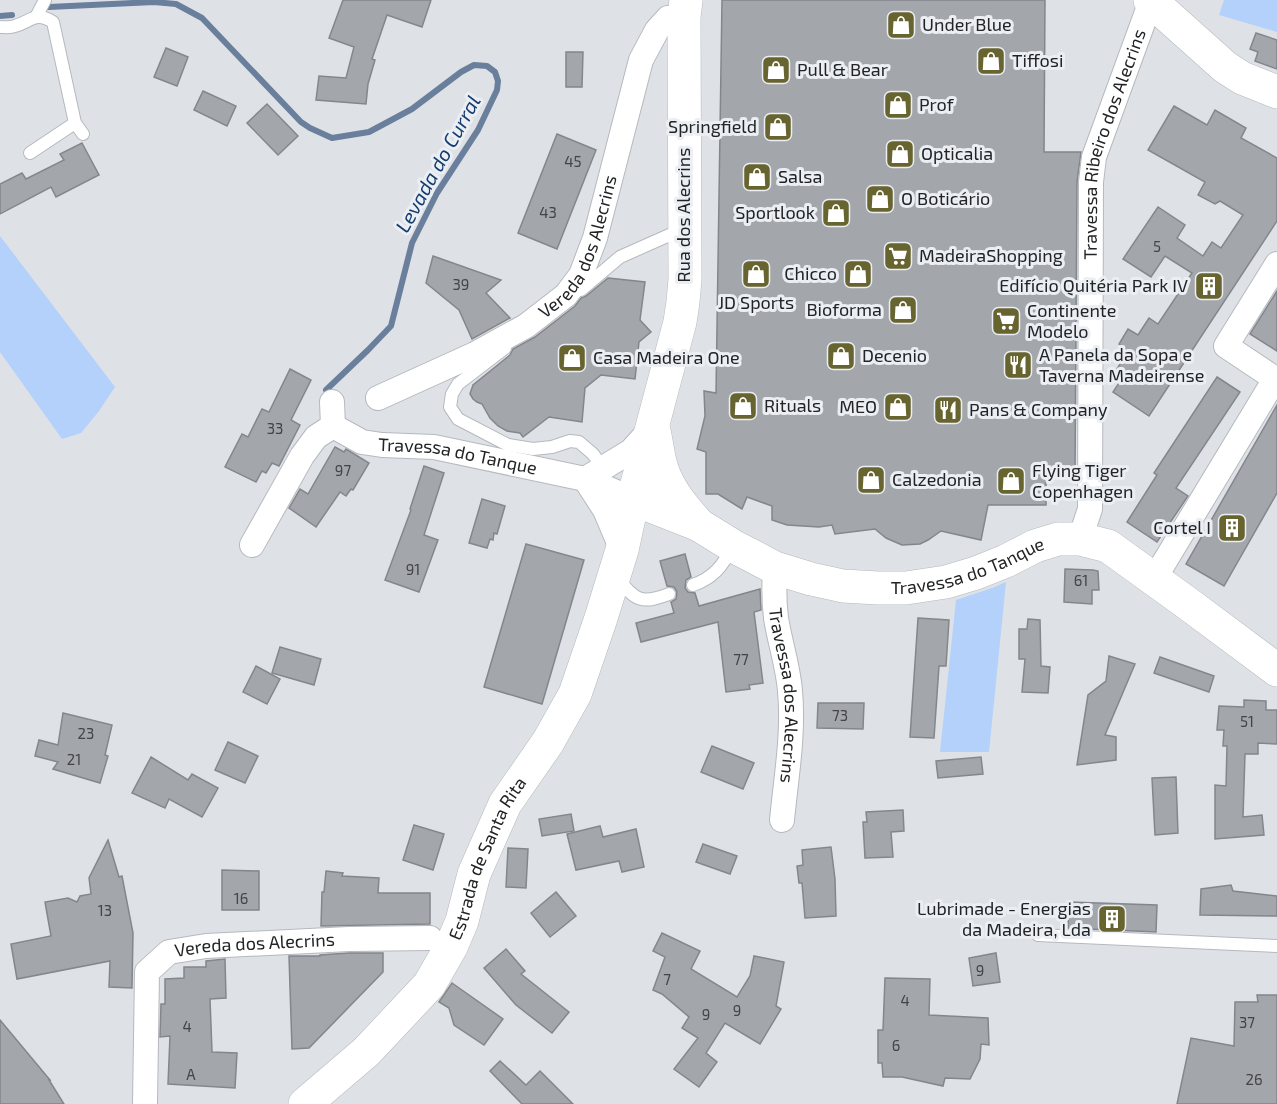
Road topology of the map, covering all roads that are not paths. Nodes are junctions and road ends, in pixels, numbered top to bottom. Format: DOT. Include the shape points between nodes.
graph roads {
  1 [pos="45,0"];
  2 [pos="1151,1"];
  3 [pos="685,9"];
  4 [pos="36,17"];
  5 [pos="0,27"];
  6 [pos="1277,92"];
  7 [pos="75,123"];
  8 [pos="83,134"];
  9 [pos="30,153"];
  10 [pos="685,228"];
  11 [pos="1277,264"];
  12 [pos="1276,379"];
  13 [pos="378,398"];
  14 [pos="653,427"];
  15 [pos="594,473"];
  16 [pos="633,499"];
  17 [pos="699,525"];
  18 [pos="1080,539"];
  19 [pos="252,545"];
  20 [pos="733,546"];
  21 [pos="618,563"];
  22 [pos="775,568"];
  23 [pos="1153,578"];
  24 [pos="693,585"];
  25 [pos="669,594"];
  26 [pos="1277,670"];
  27 [pos="782,820"];
  28 [pos="1038,935"];
  29 [pos="430,938"];
  30 [pos="1277,946"];
  31 [pos="145,1104"];
  32 [pos="305,1104"];
  1 -- 4 [label="lane"];
  2 -- 6 [label="street" via="1225,67"];
  2 -- 18 [label="street, Travessa Ribeiro dos Alecrins" via="1094,157 1090,510"];
  3 -- 10 [label="street, Rua dos Alecrins"];
  3 -- 13 [label="street, Vereda dos Alecrins" via="657,30 641,60 595,238 581,275 566,295 526,326 475,354"];
  4 -- 5 [label="lane" via="13,27"];
  4 -- 7 [label="lane" via="53,22"];
  7 -- 8 [label="lane"];
  7 -- 9 [label="lane"];
  10 -- 14 [label="street, Rua dos Alecrins" via="683,302"];
  10 -- 15 [label="lane" via="620,257 458,384 452,394 450,407 458,419 508,445 533,449 579,442 593,454"];
  11 -- 12 [label="street" via="1226,346"];
  12 -- 23 [label="street"];
  14 -- 15 [label="street" via="631,451"];
  14 -- 16 [label="street, Rua dos Alecrins"];
  14 -- 17 [label="street, Rua dos Alecrins" via="671,490"];
  15 -- 16 [label="street, Travessa do Tanque"];
  15 -- 19 [label="street, Travessa do Tanque" via="434,447 362,442 333,414 302,456"];
  15 -- 21 [label="street"];
  16 -- 17 [label="street, Travessa do Tanque"];
  16 -- 21 [label="street, Estrada de Santa Rita"];
  17 -- 20 [label="street, Travessa do Tanque"];
  17 -- 21 [label="street, Estrada de Santa Rita" via="651,531"];
  18 -- 22 [label="street, Travessa do Tanque" via="1058,539 976,573 906,588 843,586"];
  18 -- 23 [label="street, Travessa do Tanque" via="1108,546"];
  20 -- 22 [label="street, Travessa do Tanque"];
  20 -- 24 [label="lane" via="715,575"];
  21 -- 25 [label="lane" via="628,591 640,600"];
  21 -- 32 [label="street, Estrada de Santa Rita" via="575,694 505,804 474,874 462,921 429,985 366,1052"];
  22 -- 27 [label="street, Travessa dos Alecrins" via="776,618 790,694"];
  23 -- 26 [label="street, Travessa do Tanque"];
  28 -- 30 [label="lane"];
  29 -- 31 [label="street, Vereda dos Alecrins" via="206,946 169,952 147,972"];
}
